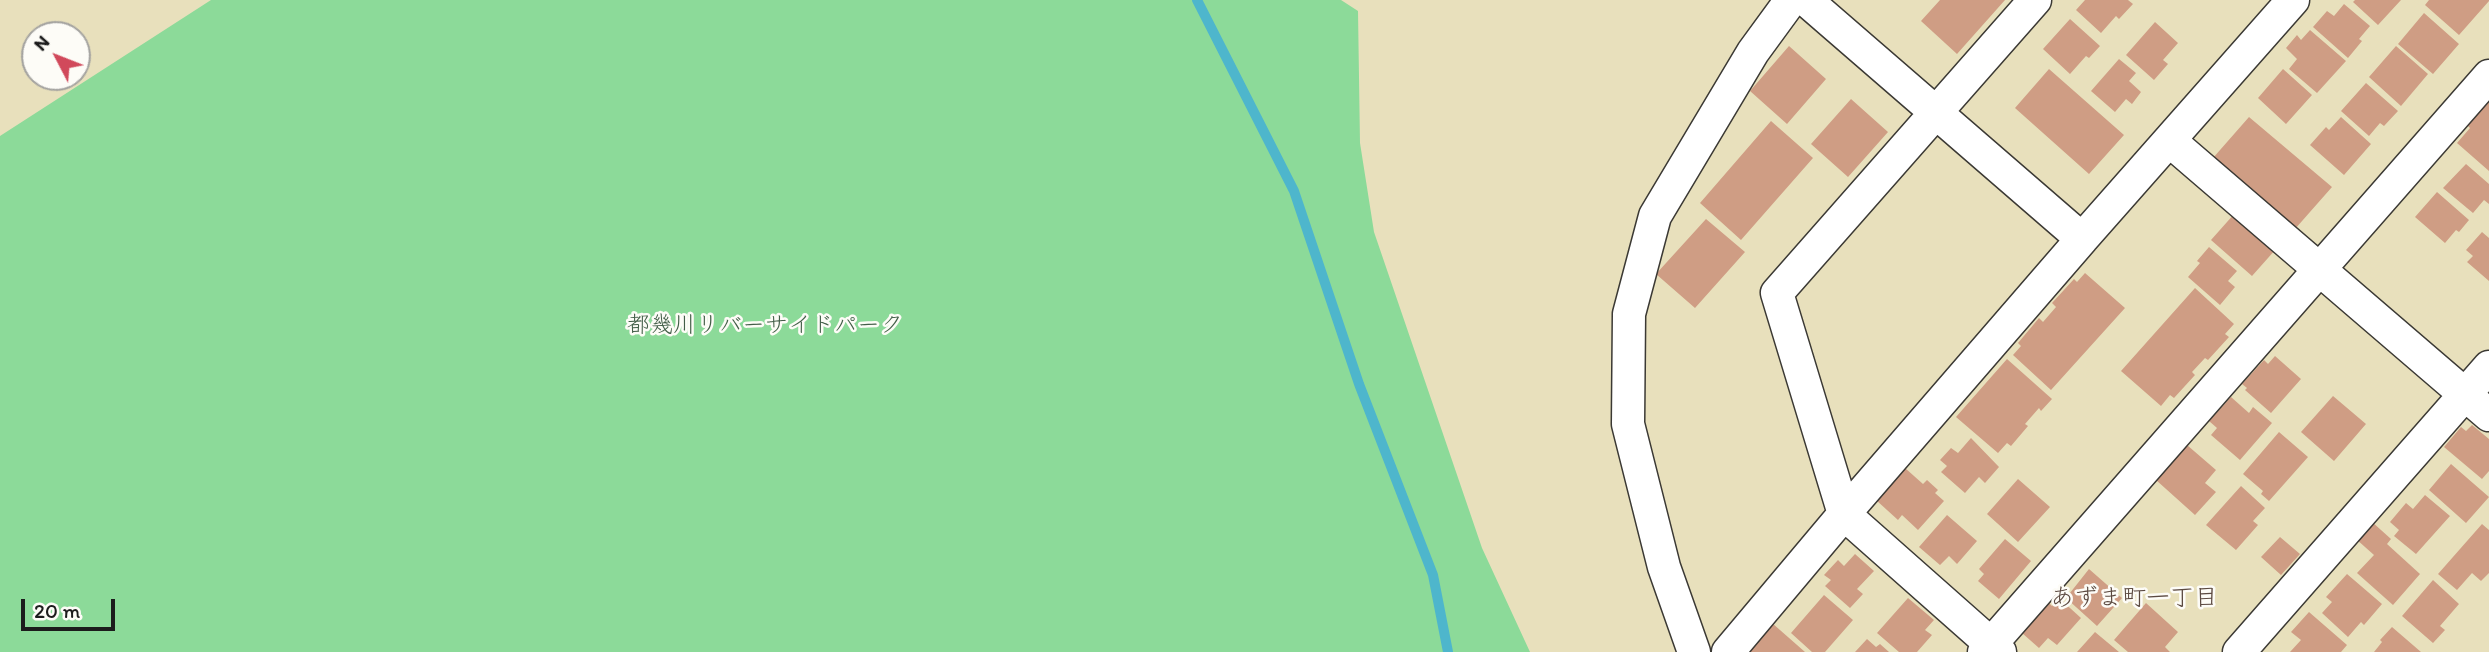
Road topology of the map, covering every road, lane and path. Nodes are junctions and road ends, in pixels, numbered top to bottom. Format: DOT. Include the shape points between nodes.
graph roads {
  1 [pos="1791,0"];
  2 [pos="1806,0"];
  3 [pos="2035,0"];
  4 [pos="2293,0"];
  5 [pos="2489,76"];
  6 [pos="1936,113"];
  7 [pos="2170,141"];
  8 [pos="2082,239"];
  9 [pos="2320,270"];
  10 [pos="2489,367"];
  11 [pos="2465,395"];
  12 [pos="2489,415"];
  13 [pos="1844,514"];
  14 [pos="1992,650"];
  15 [pos="1694,652"];
  16 [pos="1728,652"];
  17 [pos="2239,652"];
  1 -- 15 [label="street" via="1753,52 1655,216 1629,314 1628,424 1664,567"];
  2 -- 6 [label="street"];
  3 -- 6 [label="street"];
  4 -- 7 [label="street"];
  5 -- 9 [label="street"];
  6 -- 8 [label="street"];
  6 -- 13 [label="street" via="1777,293"];
  7 -- 8 [label="street"];
  7 -- 9 [label="street"];
  8 -- 13 [label="street"];
  9 -- 11 [label="street"];
  9 -- 14 [label="street"];
  10 -- 11 [label="street"];
  11 -- 12 [label="street"];
  11 -- 17 [label="street"];
  13 -- 14 [label="street"];
  13 -- 16 [label="street"];
}
